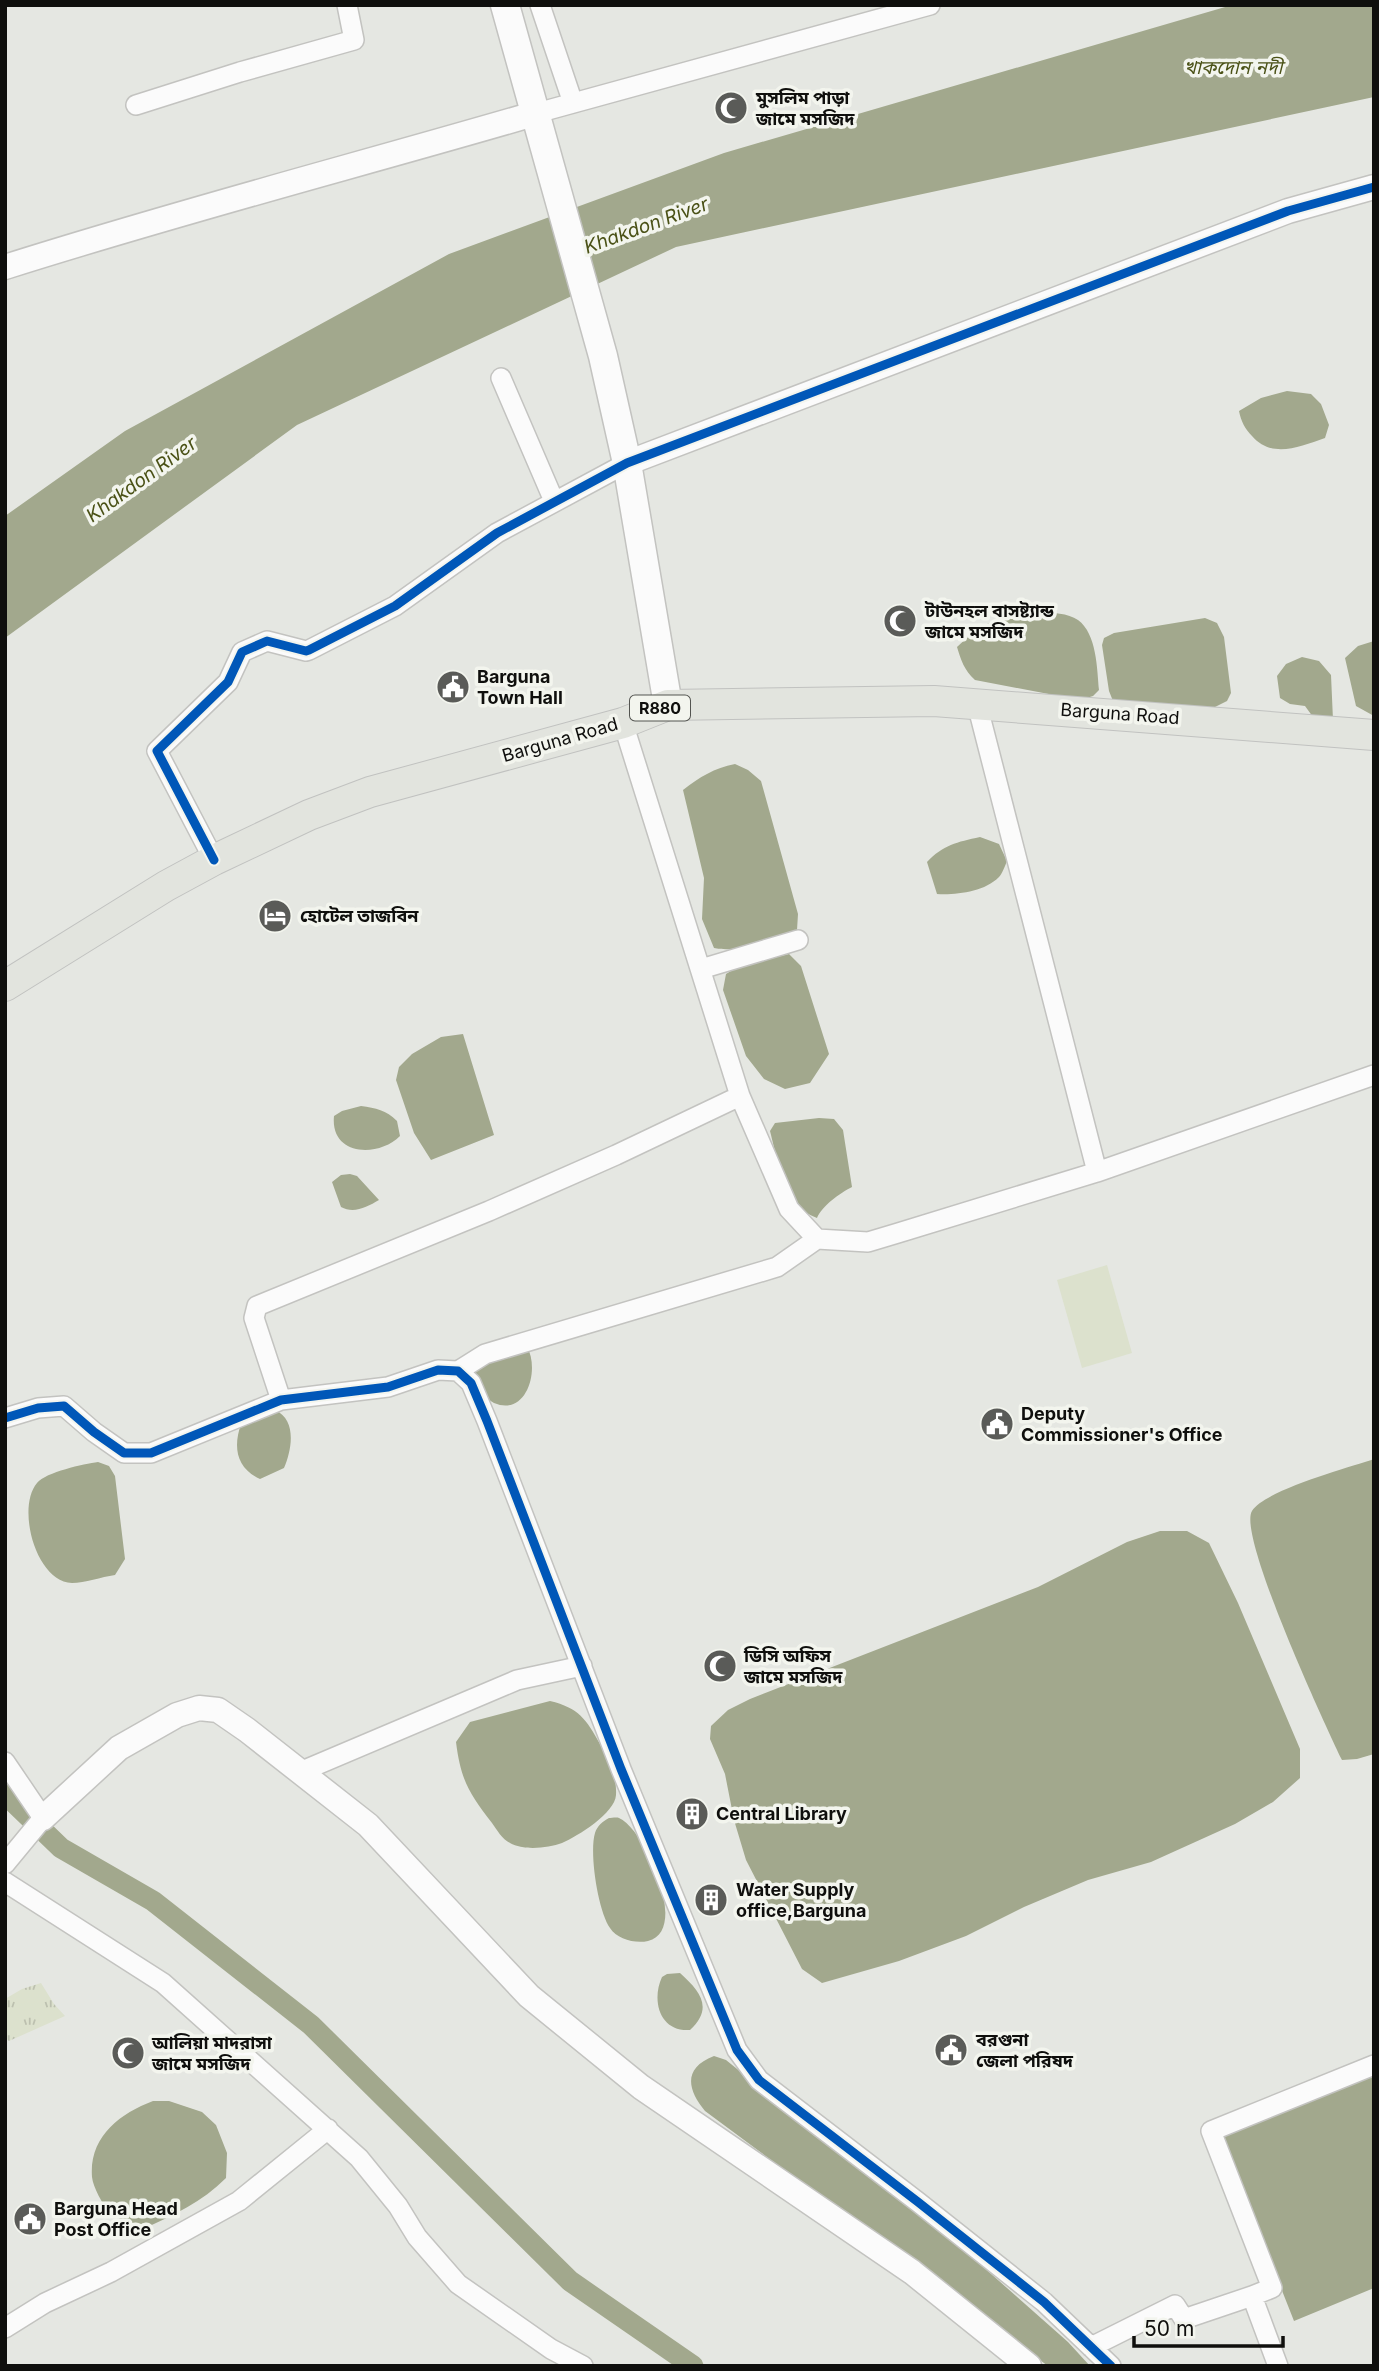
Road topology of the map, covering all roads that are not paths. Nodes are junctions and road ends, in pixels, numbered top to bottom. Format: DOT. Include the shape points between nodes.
graph roads {
  1 [pos="346,5"];
  2 [pos="505,5"];
  3 [pos="540,5"];
  4 [pos="930,5"];
  5 [pos="573,103"];
  6 [pos="136,105"];
  7 [pos="537,113"];
  8 [pos="1374,187"];
  9 [pos="5,267"];
  10 [pos="501,378"];
  11 [pos="627,463"];
  12 [pos="554,501"];
  13 [pos="977,704"];
  14 [pos="668,705"];
  15 [pos="622,723"];
  16 [pos="1374,735"];
  17 [pos="214,860"];
  18 [pos="798,940"];
  19 [pos="701,970"];
  20 [pos="5,986"];
  21 [pos="1374,1075"];
  22 [pos="740,1097"];
  23 [pos="1097,1172"];
  24 [pos="817,1239"];
  25 [pos="458,1371"];
  26 [pos="281,1399"];
  27 [pos="5,1418"];
  28 [pos="582,1667"];
  29 [pos="5,1762"];
  30 [pos="300,1772"];
  31 [pos="43,1818"];
  32 [pos="6,1870"];
  33 [pos="1374,2065"];
  34 [pos="328,2130"];
  35 [pos="1252,2295"];
  36 [pos="5,2328"];
  37 [pos="1091,2347"];
  38 [pos="583,2366"];
  39 [pos="1029,2366"];
  40 [pos="1111,2366"];
  41 [pos="1278,2366"];
  1 -- 6 [label="street" via="354,40"];
  2 -- 7 [label="main road"];
  3 -- 5 [label="street"];
  4 -- 5 [label="street"];
  5 -- 7 [label="street"];
  7 -- 9 [label="street" via="185,211"];
  7 -- 11 [label="main road"];
  8 -- 11 [label="street" via="1288,211"];
  10 -- 12 [label="street"];
  11 -- 12 [label="street"];
  11 -- 14 [label="main road"];
  12 -- 17 [label="street" via="497,533 395,606 309,650 267,641 242,652 227,684 157,751"];
  13 -- 14 [label="main road, Barguna Road / R880"];
  13 -- 16 [label="main road, Barguna Road / R880"];
  13 -- 23 [label="street"];
  14 -- 15 [label="main road, Barguna Road / R880"];
  15 -- 17 [label="main road, Barguna Road / R880" via="370,792"];
  15 -- 19 [label="street"];
  17 -- 20 [label="main road, Barguna Road / R880"];
  18 -- 19 [label="street"];
  19 -- 22 [label="street"];
  21 -- 23 [label="street"];
  22 -- 24 [label="street" via="789,1209"];
  22 -- 26 [label="street" via="489,1211 257,1306 254,1318"];
  23 -- 24 [label="street" via="868,1242"];
  24 -- 25 [label="street" via="777,1267 485,1354"];
  25 -- 26 [label="street" via="438,1370 388,1387"];
  25 -- 28 [label="street" via="471,1383 487,1421"];
  26 -- 27 [label="street" via="151,1453 124,1453 64,1406"];
  28 -- 30 [label="street" via="517,1680"];
  28 -- 37 [label="street" via="721,2015 737,2050 759,2080 1044,2302"];
  29 -- 31 [label="street"];
  30 -- 31 [label="street" via="218,1710 199,1708 177,1715 119,1748"];
  30 -- 39 [label="street" via="368,1825 530,1996 641,2087 912,2272"];
  31 -- 32 [label="street"];
  32 -- 34 [label="street" via="163,1983"];
  33 -- 35 [label="street" via="1211,2131 1272,2288"];
  34 -- 36 [label="street" via="239,2201"];
  34 -- 38 [label="street" via="359,2158 458,2284"];
  35 -- 37 [label="street" via="1184,2319 1175,2305"];
  35 -- 41 [label="street"];
  37 -- 40 [label="street"];
}
